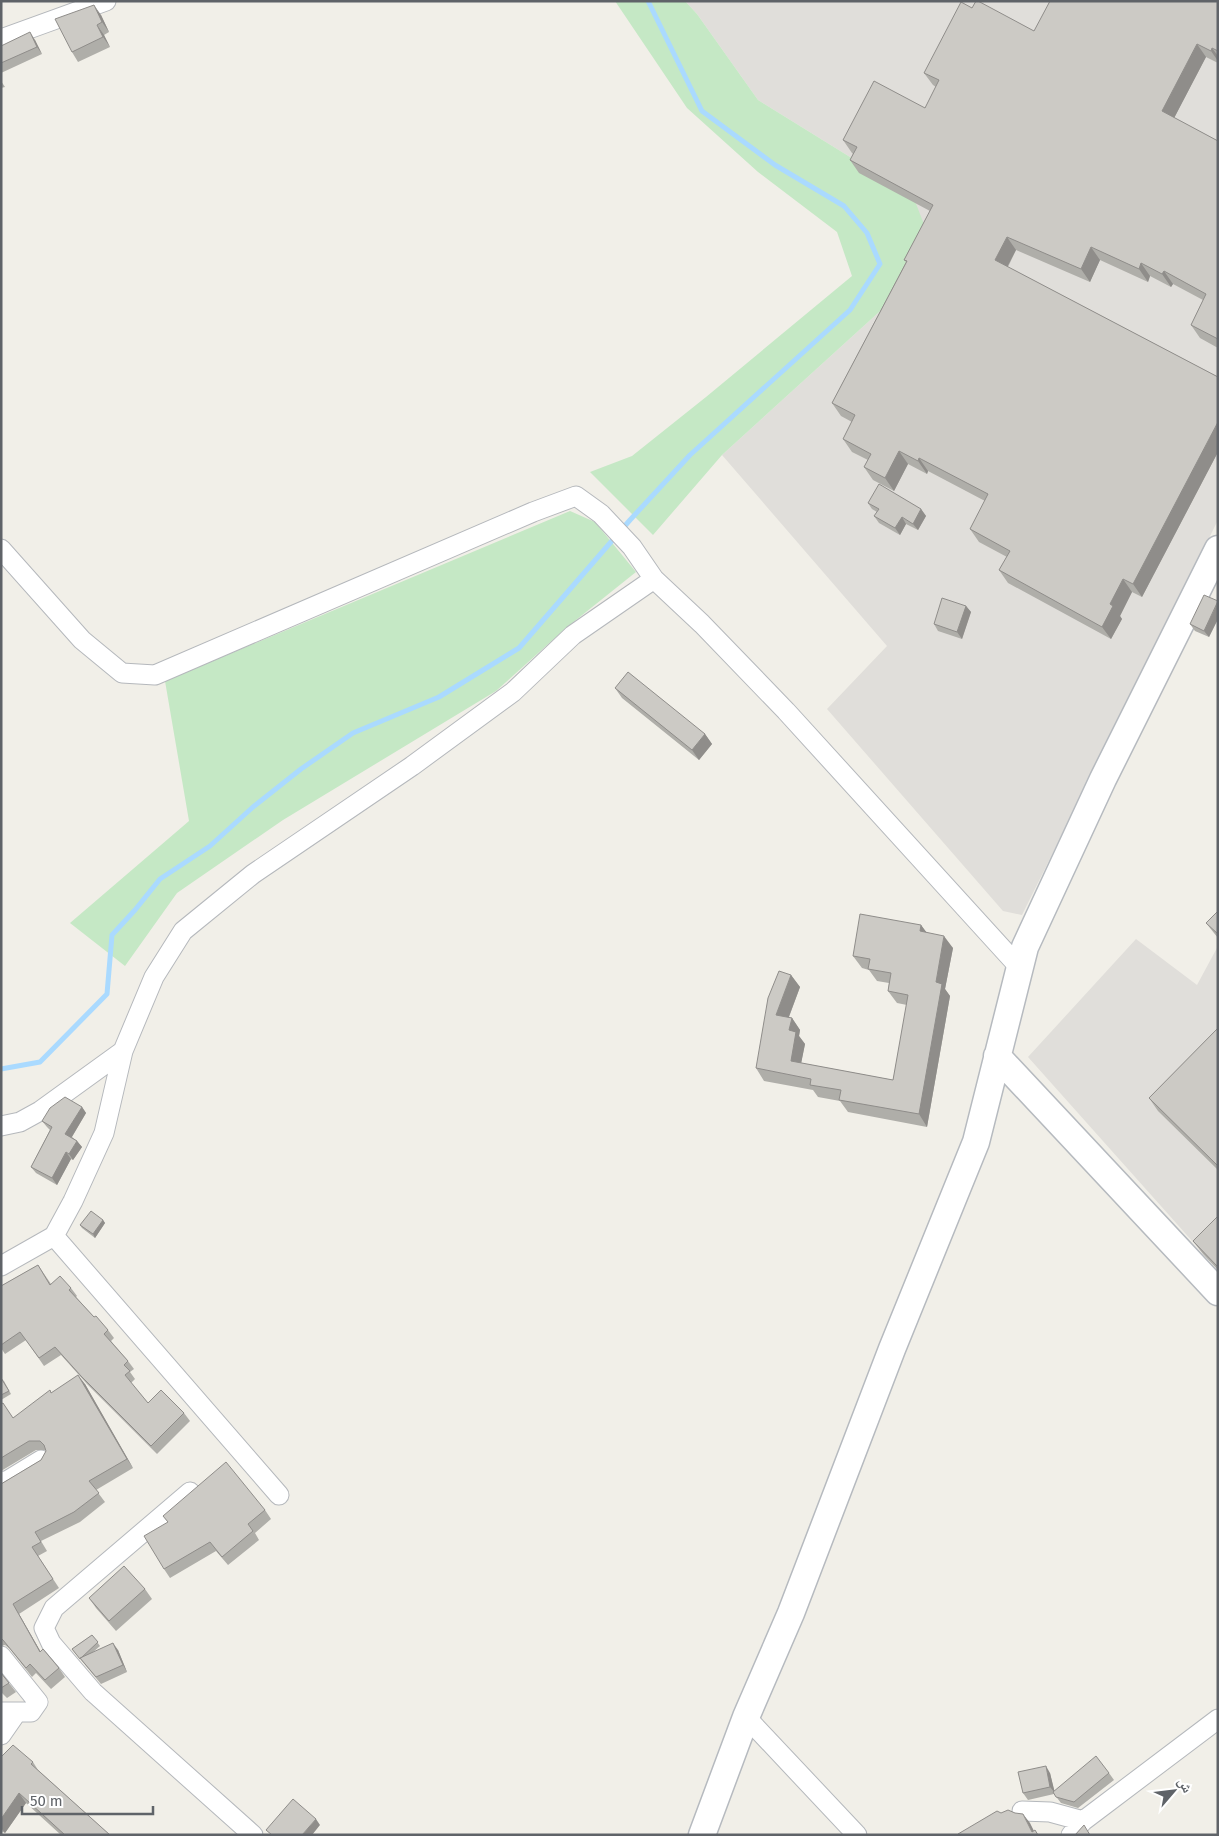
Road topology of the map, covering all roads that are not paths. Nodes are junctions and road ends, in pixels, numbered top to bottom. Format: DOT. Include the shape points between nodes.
graph roads {
  1 [pos="106,1"];
  2 [pos="1,39"];
  3 [pos="1,549"];
  4 [pos="1218,549"];
  5 [pos="654,580"];
  6 [pos="1020,968"];
  7 [pos="124,1051"];
  8 [pos="997,1056"];
  9 [pos="1,1126"];
  10 [pos="54,1236"];
  11 [pos="1,1266"];
  12 [pos="1218,1292"];
  13 [pos="41,1460"];
  14 [pos="1,1481"];
  15 [pos="190,1492"];
  16 [pos="279,1495"];
  17 [pos="1,1656"];
  18 [pos="9,1712"];
  19 [pos="746,1717"];
  20 [pos="1218,1719"];
  21 [pos="1,1735"];
  22 [pos="1022,1811"];
  23 [pos="1077,1828"];
  24 [pos="252,1835"];
  25 [pos="702,1835"];
  26 [pos="857,1835"];
  1 -- 2 [label="street"];
  3 -- 5 [label="street" via="88,645 122,672 154,675 576,496 601,514 632,547"];
  4 -- 6 [label="street" via="1104,779 1025,947"];
  5 -- 6 [label="street" via="702,624 786,711"];
  5 -- 7 [label="street" via="573,635 513,692 254,874 183,931 154,977"];
  6 -- 8 [label="street"];
  7 -- 9 [label="street" via="40,1111 20,1122"];
  7 -- 10 [label="street" via="104,1133"];
  8 -- 12 [label="street"];
  8 -- 19 [label="street" via="976,1142 892,1349 791,1613"];
  10 -- 11 [label="street"];
  10 -- 16 [label="street"];
  13 -- 14 [label="street" via="5,1482"];
  15 -- 24 [label="street" via="54,1608 44,1628 51,1643 93,1692"];
  17 -- 18 [label="street" via="38,1702 31,1712"];
  18 -- 21 [label="street"];
  19 -- 25 [label="street"];
  19 -- 26 [label="street"];
  20 -- 23 [label="street"];
  22 -- 23 [label="street" via="1050,1812"];
}
